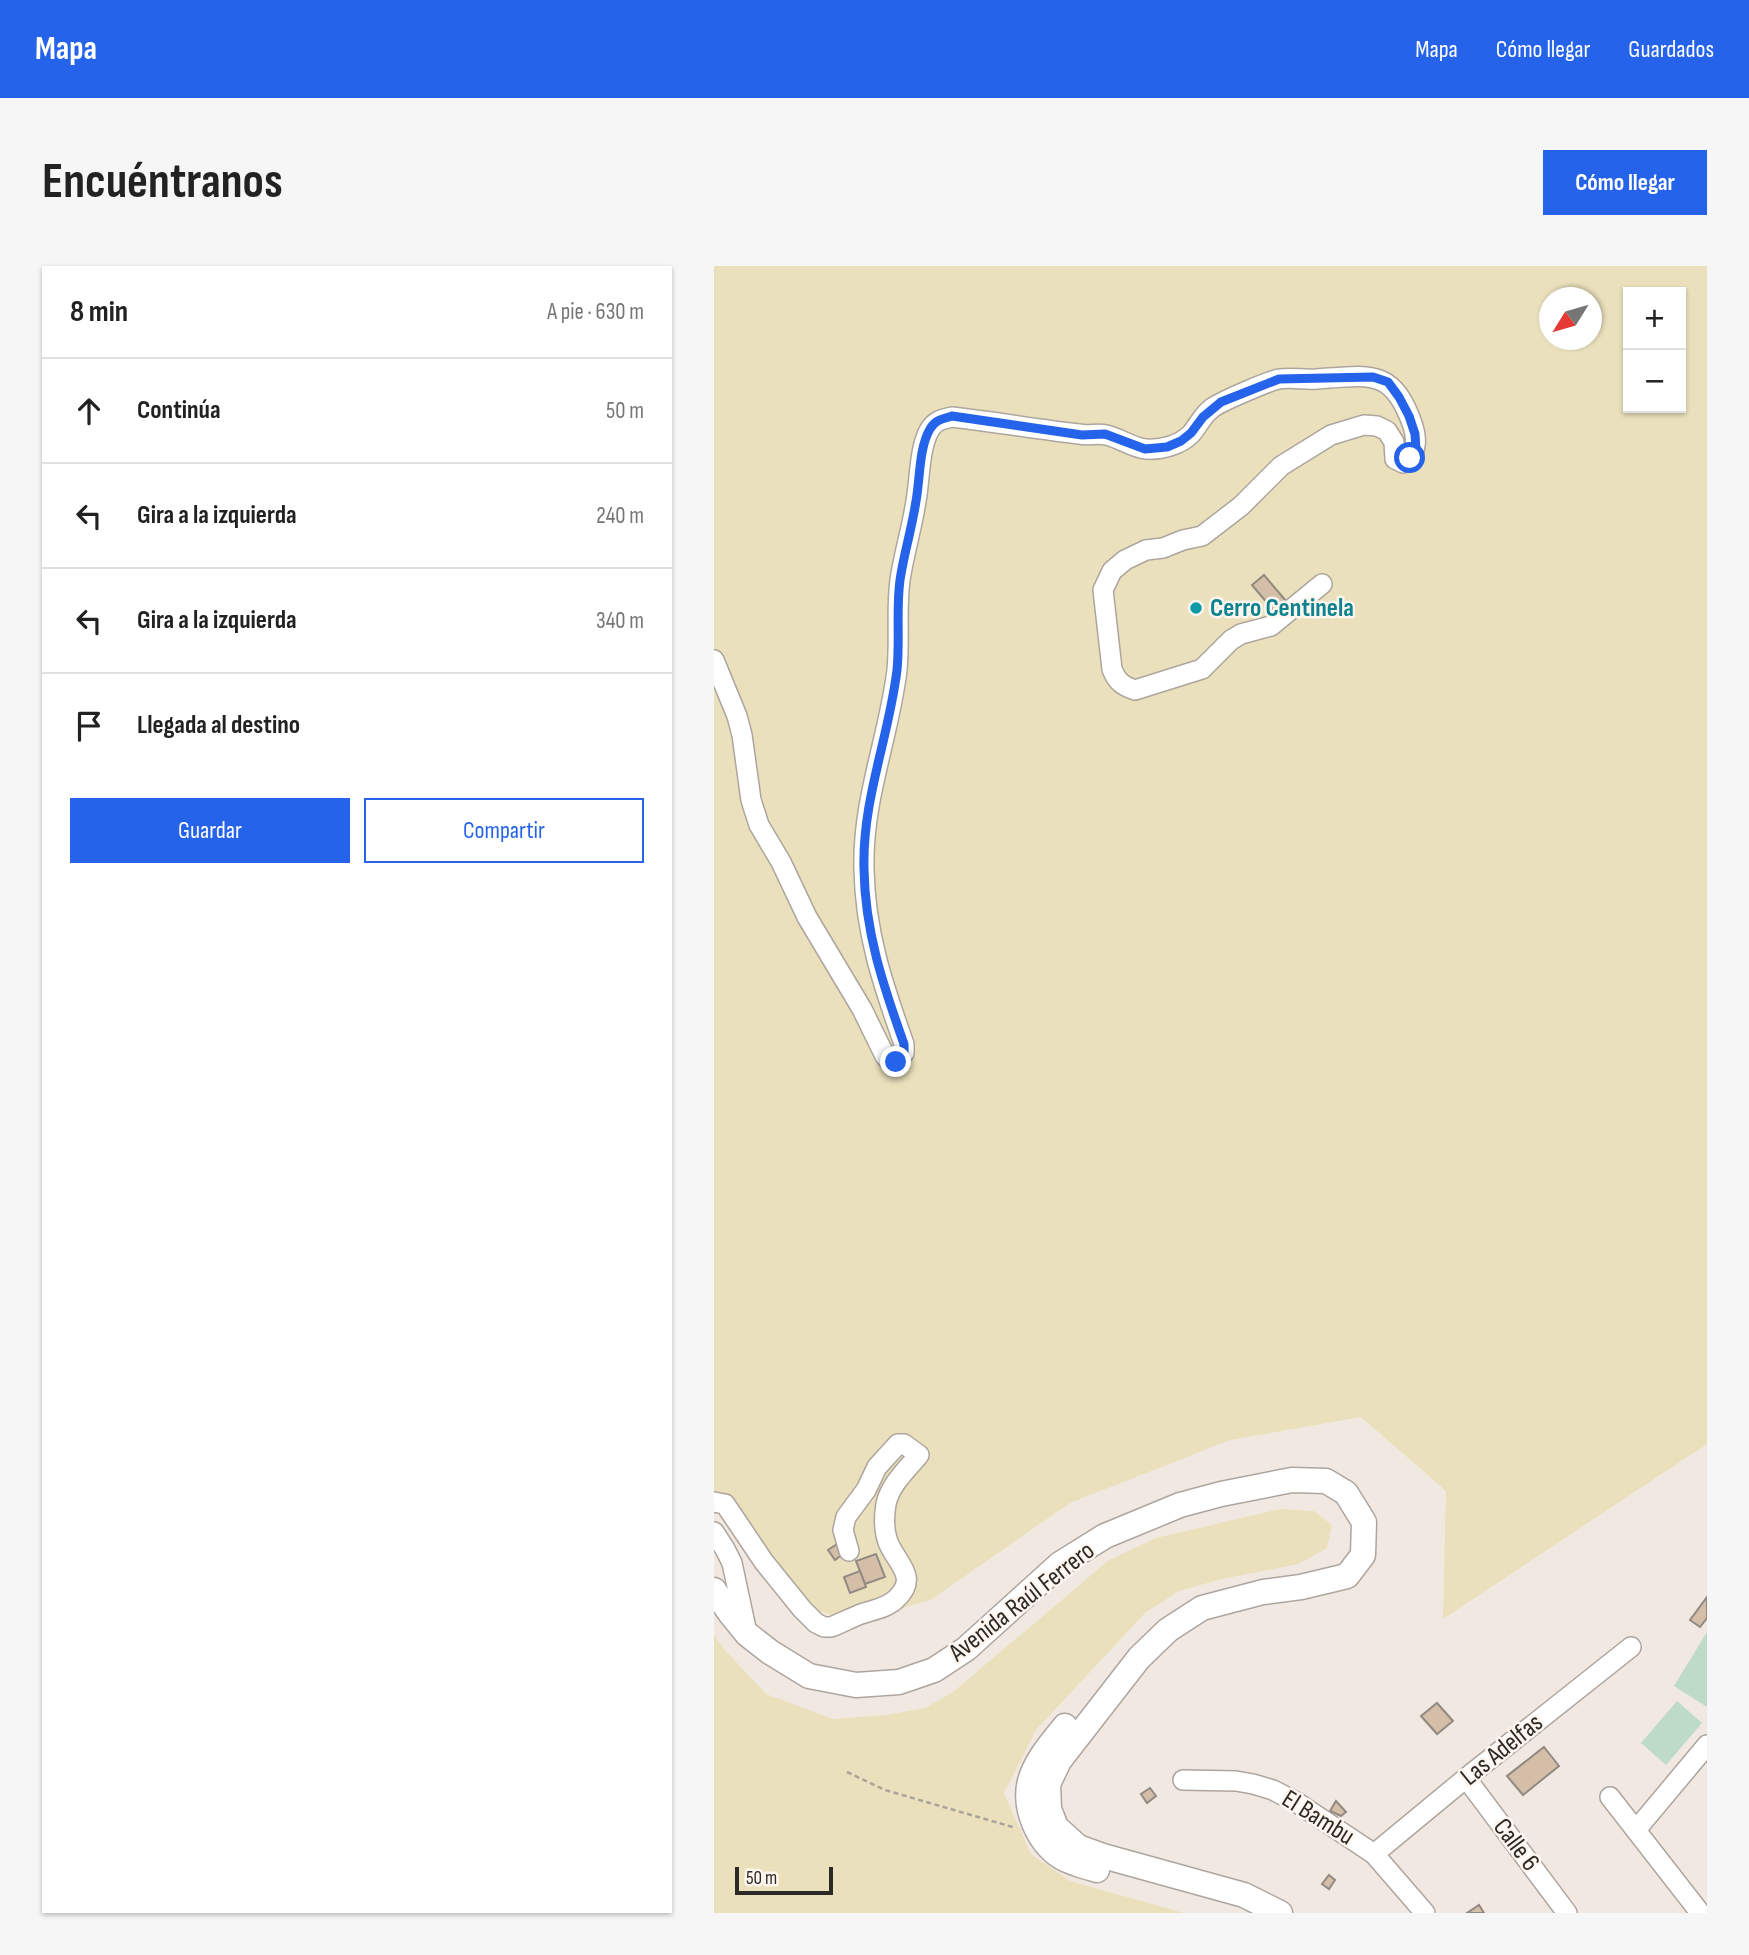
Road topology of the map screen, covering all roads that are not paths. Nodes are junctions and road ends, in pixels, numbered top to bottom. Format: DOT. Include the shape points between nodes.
graph roads {
  1 [pos="1322,584"];
  2 [pos="714,660"];
  3 [pos="714,1502"];
  4 [pos="714,1532"];
  5 [pos="849,1551"];
  6 [pos="714,1590"];
  7 [pos="714,1615"];
  8 [pos="747,1634"];
  9 [pos="1631,1647"];
  10 [pos="1707,1745"];
  11 [pos="1466,1778"];
  12 [pos="1183,1780"];
  13 [pos="1610,1797"];
  14 [pos="1636,1830"];
  15 [pos="1374,1854"];
  16 [pos="1700,1908"];
  17 [pos="1253,1913"];
  18 [pos="1280,1913"];
  19 [pos="1425,1913"];
  20 [pos="1567,1913"];
  1 -- 2 [label="street" via="1271,626 1231,640 1202,669 1135,691 1115,678 1103,590 1112,571 1146,550 1202,536 1282,466 1331,435 1377,426 1387,431 1394,442 1395,458 1403,463 1416,450 1415,434 1388,382 1352,376 1279,379 1221,402 1181,441 1145,449 1105,434 1082,435 952,416 937,420 922,454 900,581 897,668 865,834 865,897 875,957 904,1044 904,1053 896,1062 885,1056 759,825 737,716"];
  3 -- 5 [label="street" via="725,1504 802,1609 816,1623 831,1626 894,1602 904,1590 904,1567 888,1543 885,1524 890,1493 919,1455 904,1444 898,1444 877,1467 846,1517 843,1530"];
  4 -- 8 [label="street" via="732,1563"];
  6 -- 8 [label="main road, Avenida Raúl Ferrero"];
  7 -- 17 [label="main road, Avenida Raúl Ferrero" via="760,1663 804,1688 854,1696 899,1692 937,1682 975,1659 1068,1573 1108,1545 1182,1516 1231,1503 1314,1493 1333,1504 1346,1524 1349,1547 1336,1564 1199,1595 1162,1616 1131,1644 1042,1755 1030,1782 1029,1807 1038,1834 1061,1857"];
  8 -- 18 [label="main road, Avenida Raúl Ferrero" via="809,1676 856,1685 899,1682 934,1670 966,1649 1060,1564 1105,1536 1180,1505 1221,1494 1292,1480 1326,1481 1346,1493 1364,1522 1363,1555 1347,1576 1202,1608 1168,1630 1139,1658 1059,1761 1048,1784 1049,1809 1056,1827 1078,1847 1244,1895"];
  9 -- 11 [label="street, Las Adelfas"];
  10 -- 14 [label="street"];
  11 -- 15 [label="street, Las Adelfas"];
  11 -- 20 [label="street, Calle 6"];
  12 -- 15 [label="street, El Bambu" via="1236,1781 1273,1790"];
  13 -- 14 [label="street"];
  14 -- 16 [label="street"];
  15 -- 19 [label="street, El Bambu"];
}
